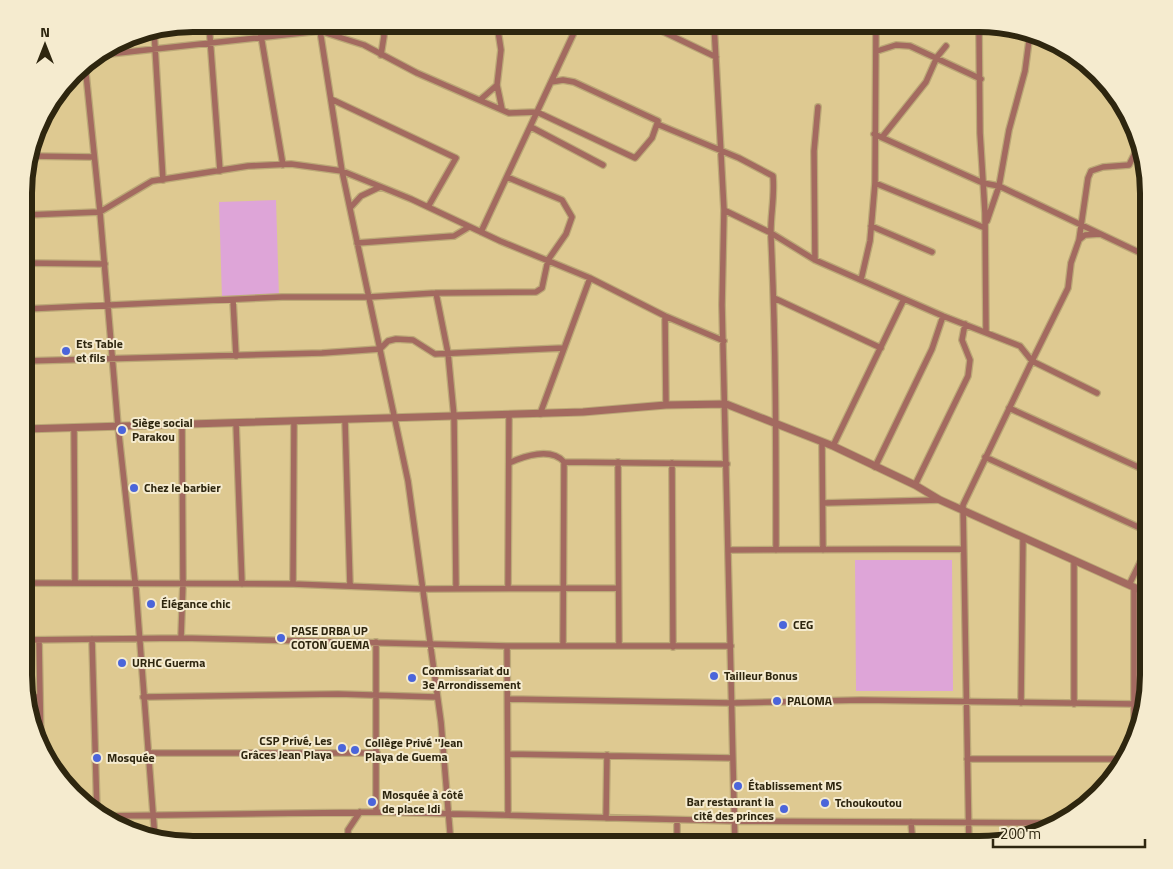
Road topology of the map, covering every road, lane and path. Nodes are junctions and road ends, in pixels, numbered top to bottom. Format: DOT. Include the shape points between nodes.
graph roads {
  1 [pos="210,32"];
  2 [pos="260,32"];
  3 [pos="309,32"];
  4 [pos="320,32"];
  5 [pos="324,32"];
  6 [pos="383,32"];
  7 [pos="498,32"];
  8 [pos="574,32"];
  9 [pos="665,33"];
  10 [pos="715,33"];
  11 [pos="876,33"];
  12 [pos="979,33"];
  13 [pos="155,37"];
  14 [pos="260,37"];
  15 [pos="1029,41"];
  16 [pos="211,43"];
  17 [pos="946,46"];
  18 [pos="157,48"];
  19 [pos="877,51"];
  20 [pos="115,53"];
  21 [pos="381,55"];
  22 [pos="716,57"];
  23 [pos="937,57"];
  24 [pos="86,73"];
  25 [pos="980,78"];
  26 [pos="551,82"];
  27 [pos="498,86"];
  28 [pos="331,99"];
  29 [pos="480,100"];
  30 [pos="818,107"];
  31 [pos="502,109"];
  32 [pos="537,112"];
  33 [pos="657,124"];
  34 [pos="531,127"];
  35 [pos="874,134"];
  36 [pos="883,136"];
  37 [pos="722,152"];
  38 [pos="1135,152"];
  39 [pos="37,156"];
  40 [pos="93,157"];
  41 [pos="283,164"];
  42 [pos="603,164"];
  43 [pos="220,171"];
  44 [pos="342,171"];
  45 [pos="507,177"];
  46 [pos="162,180"];
  47 [pos="984,183"];
  48 [pos="875,184"];
  49 [pos="999,186"];
  50 [pos="382,187"];
  51 [pos="350,208"];
  52 [pos="428,208"];
  53 [pos="724,210"];
  54 [pos="100,212"];
  55 [pos="32,215"];
  56 [pos="1081,224"];
  57 [pos="871,226"];
  58 [pos="469,227"];
  59 [pos="985,228"];
  60 [pos="480,232"];
  61 [pos="771,233"];
  62 [pos="1102,234"];
  63 [pos="1079,240"];
  64 [pos="357,243"];
  65 [pos="932,252"];
  66 [pos="1140,253"];
  67 [pos="548,260"];
  68 [pos="815,260"];
  69 [pos="32,263"];
  70 [pos="105,264"];
  71 [pos="590,278"];
  72 [pos="861,280"];
  73 [pos="436,293"];
  74 [pos="369,297"];
  75 [pos="774,298"];
  76 [pos="904,299"];
  77 [pos="233,300"];
  78 [pos="109,304"];
  79 [pos="32,308"];
  80 [pos="665,316"];
  81 [pos="943,316"];
  82 [pos="965,324"];
  83 [pos="986,331"];
  84 [pos="724,341"];
  85 [pos="564,348"];
  86 [pos="881,348"];
  87 [pos="380,349"];
  88 [pos="448,353"];
  89 [pos="236,356"];
  90 [pos="113,359"];
  91 [pos="32,361"];
  92 [pos="1032,361"];
  93 [pos="1096,393"];
  94 [pos="726,404"];
  95 [pos="666,405"];
  96 [pos="1009,408"];
  97 [pos="509,414"];
  98 [pos="540,414"];
  99 [pos="454,416"];
  100 [pos="395,418"];
  101 [pos="345,420"];
  102 [pos="294,421"];
  103 [pos="236,423"];
  104 [pos="182,424"];
  105 [pos="776,424"];
  106 [pos="118,426"];
  107 [pos="74,428"];
  108 [pos="32,429"];
  109 [pos="822,442"];
  110 [pos="833,446"];
  111 [pos="985,457"];
  112 [pos="564,462"];
  113 [pos="618,462"];
  114 [pos="509,463"];
  115 [pos="672,463"];
  116 [pos="727,464"];
  117 [pos="875,467"];
  118 [pos="1140,468"];
  119 [pos="915,485"];
  120 [pos="940,500"];
  121 [pos="823,503"];
  122 [pos="963,511"];
  123 [pos="1140,528"];
  124 [pos="1023,538"];
  125 [pos="963,549"];
  126 [pos="729,550"];
  127 [pos="776,550"];
  128 [pos="823,550"];
  129 [pos="1074,561"];
  130 [pos="1140,567"];
  131 [pos="75,582"];
  132 [pos="33,583"];
  133 [pos="135,584"];
  134 [pos="183,584"];
  135 [pos="242,584"];
  136 [pos="293,584"];
  137 [pos="350,585"];
  138 [pos="1132,587"];
  139 [pos="456,588"];
  140 [pos="508,588"];
  141 [pos="564,588"];
  142 [pos="618,588"];
  143 [pos="422,589"];
  144 [pos="1140,590"];
  145 [pos="181,638"];
  146 [pos="92,639"];
  147 [pos="33,640"];
  148 [pos="39,640"];
  149 [pos="140,640"];
  150 [pos="376,642"];
  151 [pos="429,643"];
  152 [pos="507,646"];
  153 [pos="562,646"];
  154 [pos="618,646"];
  155 [pos="731,646"];
  156 [pos="673,647"];
  157 [pos="377,696"];
  158 [pos="35,697"];
  159 [pos="40,697"];
  160 [pos="142,697"];
  161 [pos="436,697"];
  162 [pos="508,699"];
  163 [pos="732,703"];
  164 [pos="966,703"];
  165 [pos="1021,704"];
  166 [pos="1074,704"];
  167 [pos="1134,704"];
  168 [pos="1134,719"];
  169 [pos="41,725"];
  170 [pos="148,753"];
  171 [pos="377,753"];
  172 [pos="508,754"];
  173 [pos="607,755"];
  174 [pos="733,758"];
  175 [pos="967,759"];
  176 [pos="1117,759"];
  177 [pos="97,804"];
  178 [pos="360,812"];
  179 [pos="376,812"];
  180 [pos="447,812"];
  181 [pos="508,814"];
  182 [pos="153,815"];
  183 [pos="115,816"];
  184 [pos="606,818"];
  185 [pos="677,820"];
  186 [pos="735,821"];
  187 [pos="911,822"];
  188 [pos="969,822"];
  189 [pos="1044,823"];
  190 [pos="154,831"];
  191 [pos="348,836"];
  192 [pos="450,836"];
  193 [pos="677,836"];
  194 [pos="735,836"];
  195 [pos="912,836"];
  196 [pos="969,836"];
  1 -- 16 [label="street"];
  2 -- 14 [label="street"];
  3 -- 14 [label="street"];
  4 -- 28 [label="street"];
  5 -- 21 [label="street" via="364,45"];
  6 -- 21 [label="street"];
  7 -- 27 [label="street" via="501,50"];
  8 -- 26 [label="street"];
  9 -- 22 [label="street"];
  10 -- 22 [label="street"];
  11 -- 19 [label="street"];
  12 -- 25 [label="street"];
  13 -- 18 [label="street"];
  14 -- 16 [label="street"];
  14 -- 41 [label="street"];
  15 -- 49 [label="street"];
  16 -- 18 [label="street"];
  16 -- 43 [label="street"];
  17 -- 23 [label="street"];
  18 -- 20 [label="street"];
  18 -- 46 [label="street"];
  19 -- 23 [label="street" via="903,44"];
  19 -- 35 [label="street"];
  21 -- 29 [label="street"];
  22 -- 37 [label="street"];
  23 -- 25 [label="street"];
  23 -- 36 [label="street" via="926,82"];
  24 -- 40 [label="street"];
  25 -- 47 [label="street"];
  26 -- 32 [label="street"];
  26 -- 33 [label="street" via="574,82 658,121"];
  27 -- 29 [label="street"];
  27 -- 31 [label="street"];
  28 -- 44 [label="street"];
  28 -- 52 [label="street" via="456,158"];
  29 -- 31 [label="street"];
  30 -- 68 [label="street" via="814,151"];
  31 -- 32 [label="street" via="509,113"];
  32 -- 33 [label="street" via="635,158 652,138"];
  32 -- 34 [label="street"];
  33 -- 37 [label="street"];
  34 -- 42 [label="street"];
  34 -- 45 [label="street"];
  35 -- 36 [label="street"];
  35 -- 48 [label="street"];
  36 -- 47 [label="street"];
  37 -- 53 [label="street"];
  37 -- 61 [label="street" via="773,176 775,200"];
  38 -- 56 [label="street" via="1129,164 1091,171"];
  39 -- 40 [label="street"];
  40 -- 54 [label="street"];
  41 -- 43 [label="street"];
  41 -- 44 [label="street"];
  43 -- 46 [label="street"];
  44 -- 50 [label="street"];
  44 -- 51 [label="street"];
  45 -- 60 [label="street"];
  45 -- 67 [label="street" via="562,200 572,217 566,234"];
  46 -- 54 [label="street" via="152,181"];
  47 -- 49 [label="street"];
  47 -- 59 [label="street"];
  48 -- 57 [label="street"];
  48 -- 59 [label="street"];
  49 -- 56 [label="street"];
  49 -- 59 [label="street"];
  50 -- 51 [label="street" via="360,196"];
  50 -- 52 [label="street"];
  51 -- 64 [label="street"];
  52 -- 58 [label="street"];
  53 -- 61 [label="street"];
  53 -- 84 [label="street"];
  54 -- 55 [label="street"];
  54 -- 70 [label="street"];
  56 -- 62 [label="street"];
  56 -- 63 [label="street"];
  57 -- 65 [label="street"];
  57 -- 72 [label="street"];
  58 -- 60 [label="street"];
  58 -- 64 [label="street" via="454,236"];
  59 -- 83 [label="street"];
  60 -- 67 [label="street"];
  61 -- 68 [label="street"];
  61 -- 75 [label="street"];
  62 -- 63 [label="street" via="1085,235"];
  62 -- 66 [label="street"];
  63 -- 92 [label="street" via="1071,263 1068,288"];
  64 -- 74 [label="street"];
  67 -- 71 [label="street"];
  67 -- 73 [label="street" via="546,280 536,292"];
  68 -- 72 [label="street"];
  69 -- 70 [label="street"];
  70 -- 78 [label="street"];
  71 -- 80 [label="street"];
  71 -- 85 [label="street"];
  72 -- 76 [label="street"];
  73 -- 74 [label="street"];
  73 -- 88 [label="street"];
  74 -- 77 [label="street"];
  74 -- 87 [label="street"];
  75 -- 86 [label="street"];
  75 -- 105 [label="street"];
  76 -- 81 [label="street"];
  76 -- 86 [label="street"];
  77 -- 78 [label="street"];
  77 -- 89 [label="street"];
  78 -- 79 [label="street"];
  78 -- 90 [label="street"];
  80 -- 84 [label="street"];
  80 -- 95 [label="street"];
  81 -- 82 [label="street"];
  81 -- 117 [label="street" via="932,349"];
  82 -- 83 [label="street"];
  82 -- 119 [label="street" via="962,340 970,360 968,376"];
  83 -- 92 [label="street" via="1020,346"];
  84 -- 94 [label="street"];
  85 -- 88 [label="street"];
  85 -- 98 [label="street"];
  86 -- 110 [label="street"];
  87 -- 88 [label="street" via="388,341 414,340 430,352"];
  87 -- 89 [label="street"];
  87 -- 100 [label="street"];
  88 -- 99 [label="street"];
  89 -- 90 [label="street"];
  90 -- 91 [label="street"];
  90 -- 106 [label="street"];
  92 -- 93 [label="street"];
  92 -- 96 [label="street"];
  94 -- 95 [label="street"];
  94 -- 105 [label="street"];
  94 -- 116 [label="street"];
  95 -- 98 [label="street"];
  96 -- 111 [label="street"];
  96 -- 118 [label="street"];
  97 -- 98 [label="street"];
  97 -- 99 [label="street"];
  97 -- 114 [label="street"];
  99 -- 100 [label="street"];
  99 -- 139 [label="street"];
  100 -- 101 [label="street"];
  100 -- 143 [label="street" via="408,481"];
  101 -- 102 [label="street"];
  101 -- 137 [label="street"];
  102 -- 103 [label="street"];
  102 -- 136 [label="street"];
  103 -- 104 [label="street"];
  103 -- 135 [label="street"];
  104 -- 106 [label="street"];
  104 -- 134 [label="street"];
  105 -- 109 [label="street"];
  105 -- 127 [label="street"];
  106 -- 107 [label="street"];
  106 -- 133 [label="street"];
  107 -- 108 [label="street"];
  107 -- 131 [label="street"];
  109 -- 110 [label="street"];
  109 -- 121 [label="street"];
  110 -- 117 [label="street"];
  111 -- 122 [label="street" via="966,497"];
  111 -- 123 [label="street"];
  112 -- 113 [label="street"];
  112 -- 114 [label="street" via="557,455 548,454"];
  112 -- 141 [label="street"];
  113 -- 115 [label="street"];
  113 -- 142 [label="street"];
  114 -- 140 [label="street"];
  115 -- 116 [label="street"];
  115 -- 156 [label="street"];
  116 -- 126 [label="street"];
  117 -- 119 [label="street"];
  119 -- 120 [label="street"];
  120 -- 121 [label="street"];
  120 -- 122 [label="street"];
  121 -- 128 [label="street"];
  122 -- 124 [label="street"];
  122 -- 125 [label="street"];
  124 -- 129 [label="street"];
  124 -- 165 [label="street"];
  125 -- 128 [label="street"];
  125 -- 164 [label="street"];
  126 -- 127 [label="street"];
  126 -- 155 [label="street"];
  127 -- 128 [label="street"];
  129 -- 138 [label="street"];
  129 -- 166 [label="street"];
  130 -- 138 [label="street"];
  131 -- 132 [label="street"];
  131 -- 133 [label="street"];
  133 -- 134 [label="street"];
  133 -- 149 [label="street"];
  134 -- 135 [label="street"];
  134 -- 145 [label="street"];
  135 -- 136 [label="street"];
  136 -- 137 [label="street"];
  137 -- 143 [label="street"];
  138 -- 144 [label="street"];
  138 -- 167 [label="street"];
  139 -- 140 [label="street"];
  139 -- 143 [label="street"];
  140 -- 141 [label="street"];
  141 -- 142 [label="street"];
  141 -- 153 [label="street"];
  142 -- 154 [label="street"];
  143 -- 151 [label="street"];
  145 -- 149 [label="street"];
  145 -- 150 [label="street"];
  146 -- 148 [label="street"];
  146 -- 149 [label="street"];
  146 -- 177 [label="street"];
  147 -- 148 [label="street"];
  148 -- 159 [label="street"];
  149 -- 160 [label="street"];
  150 -- 151 [label="street"];
  150 -- 157 [label="street"];
  151 -- 152 [label="street"];
  151 -- 161 [label="street"];
  152 -- 153 [label="street"];
  152 -- 162 [label="street"];
  153 -- 154 [label="street"];
  154 -- 156 [label="street"];
  155 -- 156 [label="street"];
  155 -- 163 [label="street"];
  157 -- 160 [label="street"];
  157 -- 161 [label="street"];
  157 -- 171 [label="street"];
  158 -- 159 [label="street"];
  159 -- 169 [label="street"];
  160 -- 170 [label="street"];
  161 -- 180 [label="street"];
  162 -- 163 [label="street"];
  162 -- 172 [label="street"];
  163 -- 164 [label="street" via="861,700"];
  163 -- 174 [label="street"];
  164 -- 165 [label="street"];
  164 -- 175 [label="street"];
  165 -- 166 [label="street"];
  166 -- 167 [label="street"];
  167 -- 168 [label="street"];
  170 -- 171 [label="street"];
  170 -- 182 [label="street"];
  171 -- 179 [label="street"];
  172 -- 173 [label="street"];
  172 -- 181 [label="street"];
  173 -- 174 [label="street"];
  173 -- 184 [label="street"];
  174 -- 186 [label="street"];
  175 -- 176 [label="street"];
  175 -- 188 [label="street"];
  178 -- 179 [label="street"];
  178 -- 182 [label="street"];
  178 -- 191 [label="street" via="348,830"];
  179 -- 180 [label="street"];
  180 -- 181 [label="street"];
  180 -- 192 [label="street"];
  181 -- 184 [label="street"];
  182 -- 183 [label="street"];
  182 -- 190 [label="street"];
  184 -- 185 [label="street"];
  185 -- 186 [label="street"];
  185 -- 193 [label="street"];
  186 -- 187 [label="street"];
  186 -- 194 [label="street"];
  187 -- 188 [label="street"];
  187 -- 195 [label="street"];
  188 -- 189 [label="street"];
  188 -- 196 [label="street"];
}
